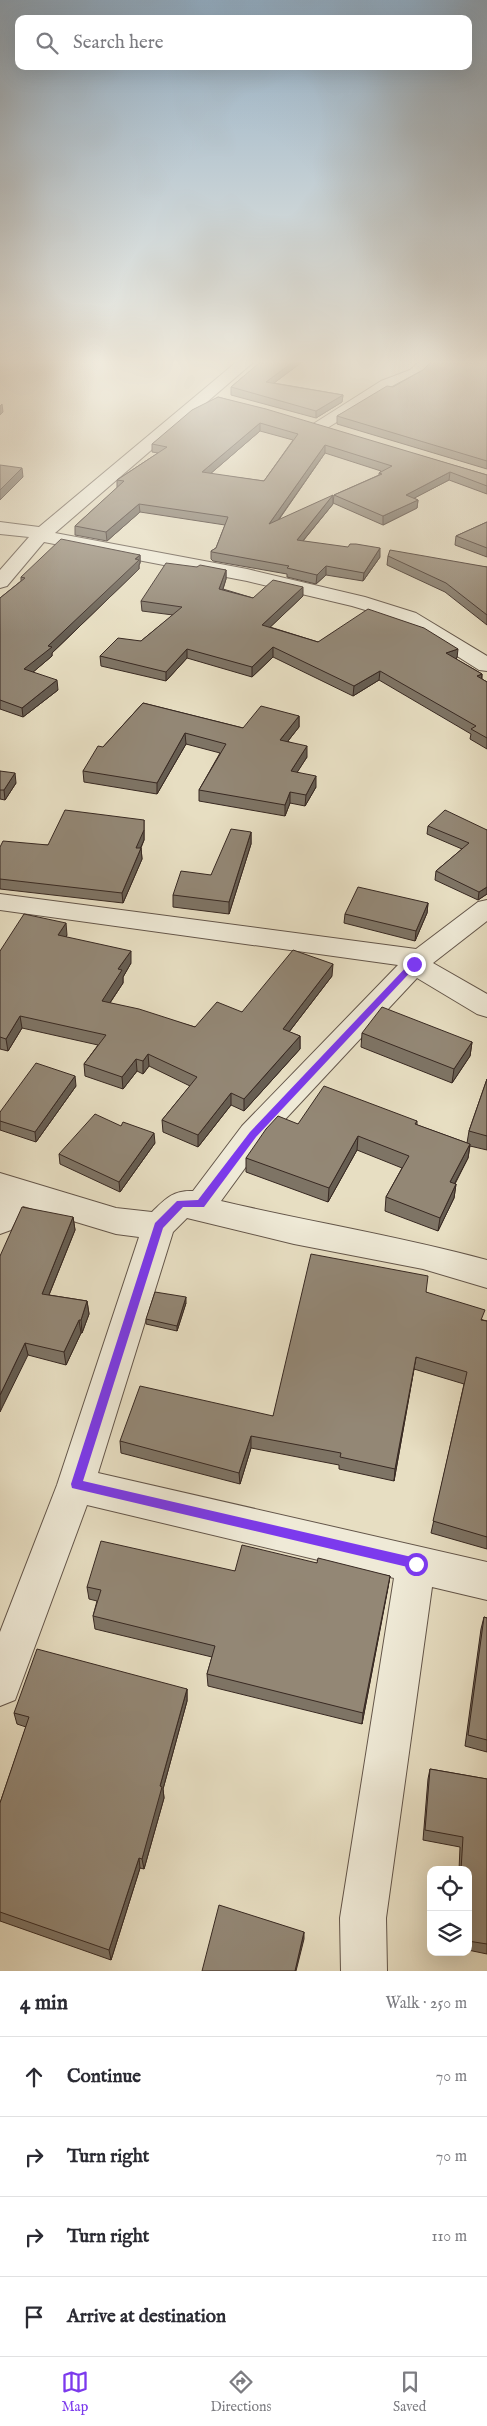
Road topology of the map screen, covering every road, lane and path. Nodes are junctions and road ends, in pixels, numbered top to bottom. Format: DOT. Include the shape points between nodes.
graph roads {
  1 [pos="140,451"];
  2 [pos="0,528"];
  3 [pos="42,534"];
  4 [pos="0,582"];
  5 [pos="487,665"];
  6 [pos="0,902"];
  7 [pos="487,908"];
  8 [pos="418,961"];
  9 [pos="487,1006"];
  10 [pos="7,1188"];
  11 [pos="170,1215"];
  12 [pos="0,1221"];
  13 [pos="487,1274"];
  14 [pos="76,1484"];
  15 [pos="416,1564"];
  16 [pos="487,1581"];
  17 [pos="0,1685"];
  18 [pos="364,1971"];
  1 -- 3 [label="street"];
  2 -- 3 [label="street"];
  3 -- 4 [label="street"];
  3 -- 5 [label="street" via="358,601 409,617"];
  6 -- 8 [label="street"];
  7 -- 8 [label="street"];
  8 -- 9 [label="street"];
  8 -- 11 [label="street" via="253,1134 201,1204"];
  10 -- 11 [label="street" via="116,1221"];
  10 -- 12 [label="street"];
  11 -- 13 [label="street" via="294,1231 423,1256"];
  11 -- 14 [label="street"];
  14 -- 15 [label="street"];
  14 -- 17 [label="street"];
  15 -- 16 [label="street"];
  15 -- 18 [label="street" via="364,1918"];
}
